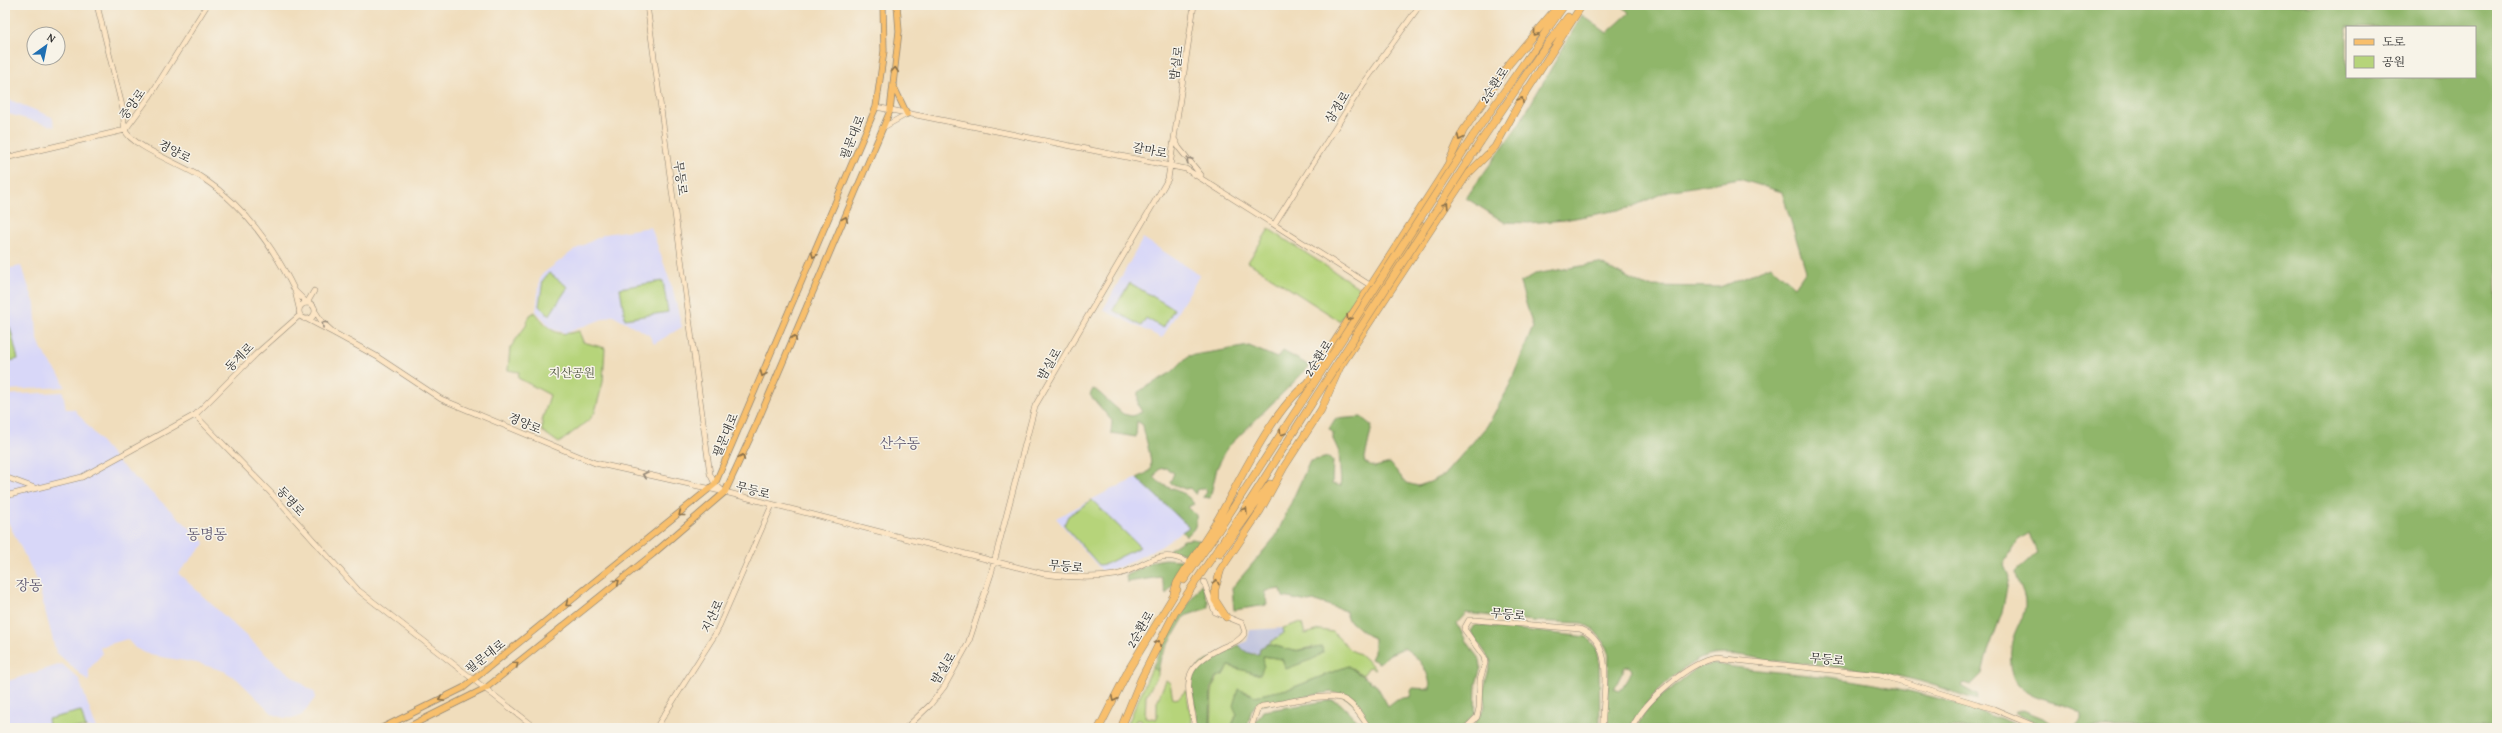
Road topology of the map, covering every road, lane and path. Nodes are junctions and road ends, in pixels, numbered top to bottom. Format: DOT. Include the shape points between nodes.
graph roads {
  1 [pos="96,5"];
  2 [pos="207,5"];
  3 [pos="647,5"];
  4 [pos="883,5"];
  5 [pos="897,5"];
  6 [pos="1194,5"];
  7 [pos="1420,5"];
  8 [pos="1563,5"];
  9 [pos="1578,5"];
  10 [pos="1582,5"];
  11 [pos="893,85"];
  12 [pos="876,107"];
  13 [pos="890,111"];
  14 [pos="907,114"];
  15 [pos="882,128"];
  16 [pos="125,130"];
  17 [pos="1175,140"];
  18 [pos="1453,155"];
  19 [pos="5,158"];
  20 [pos="1171,164"];
  21 [pos="1448,165"];
  22 [pos="1476,166"];
  23 [pos="1205,179"];
  24 [pos="1275,223"];
  25 [pos="1407,230"];
  26 [pos="1402,253"];
  27 [pos="1396,264"];
  28 [pos="1376,275"];
  29 [pos="1370,285"];
  30 [pos="295,291"];
  31 [pos="314,291"];
  32 [pos="1379,291"];
  33 [pos="1387,296"];
  34 [pos="307,303"];
  35 [pos="299,308"];
  36 [pos="314,311"];
  37 [pos="300,316"];
  38 [pos="307,319"];
  39 [pos="1355,330"];
  40 [pos="334,333"];
  41 [pos="1346,358"];
  42 [pos="1303,386"];
  43 [pos="1329,393"];
  44 [pos="1321,410"];
  45 [pos="195,415"];
  46 [pos="1284,467"];
  47 [pos="5,477"];
  48 [pos="713,487"];
  49 [pos="38,488"];
  50 [pos="725,492"];
  51 [pos="5,496"];
  52 [pos="772,505"];
  53 [pos="994,562"];
  54 [pos="1187,562"];
  55 [pos="1204,582"];
  56 [pos="1195,583"];
  57 [pos="1174,593"];
  58 [pos="1226,617"];
  59 [pos="474,679"];
  60 [pos="486,688"];
  61 [pos="382,728"];
  62 [pos="406,728"];
  63 [pos="536,728"];
  64 [pos="656,728"];
  65 [pos="906,728"];
  66 [pos="1099,728"];
  67 [pos="1121,728"];
  68 [pos="1195,728"];
  69 [pos="1250,728"];
  70 [pos="1369,728"];
  71 [pos="1466,728"];
  72 [pos="1603,728"];
  73 [pos="1632,728"];
  74 [pos="2039,728"];
  1 -- 16 [label="street" via="124,114"];
  2 -- 16 [label="street, 중앙로" via="150,96"];
  3 -- 48 [label="street, 무등로"];
  4 -- 12 [label="main road, 필문대로" via="884,50 880,93"];
  11 -- 5 [label="main road, 필문대로, one-way" via="899,31"];
  6 -- 17 [label="street, 밤실로"];
  7 -- 24 [label="street, 삼정로" via="1364,83"];
  8 -- 18 [label="highway, one-way" via="1553,12 1509,64 1463,131"];
  8 -- 57 [label="highway, 2순환로, one-way, bridge" via="1473,136 1218,531"];
  56 -- 9 [label="highway, 2순환로, one-way, bridge" via="1244,512 1481,141 1538,56"];
  22 -- 10 [label="highway, one-way" via="1495,147 1531,84"];
  11 -- 13 [label="main road, 필문대로"];
  11 -- 14 [label="main road"];
  12 -- 13 [label="street, 갈마로"];
  12 -- 48 [label="main road, 필문대로, one-way"];
  13 -- 14 [label="street, 갈마로"];
  13 -- 15 [label="main road, 필문대로"];
  14 -- 15 [label="street"];
  14 -- 20 [label="street, 갈마로"];
  50 -- 15 [label="main road, 필문대로, one-way" via="760,416"];
  16 -- 19 [label="street, 중앙로"];
  16 -- 30 [label="street, 경양로" via="134,142 183,166 222,193 253,224 277,258"];
  17 -- 20 [label="street, 밤실로"];
  23 -- 17 [label="street, one-way"];
  18 -- 21 [label="highway"];
  18 -- 22 [label="highway" via="1462,163"];
  20 -- 23 [label="street, 갈마로"];
  20 -- 53 [label="street, 밤실로" via="1168,179 1035,406"];
  21 -- 25 [label="highway"];
  21 -- 26 [label="highway" via="1438,195"];
  33 -- 22 [label="highway, one-way" via="1466,176"];
  23 -- 24 [label="street, 갈마로"];
  24 -- 29 [label="street, 갈마로"];
  25 -- 26 [label="highway"];
  25 -- 28 [label="highway"];
  26 -- 27 [label="highway"];
  27 -- 28 [label="highway"];
  27 -- 32 [label="highway"];
  28 -- 29 [label="highway"];
  29 -- 32 [label="street, 갈마로"];
  29 -- 42 [label="highway, one-way"];
  30 -- 34 [label="street, 경양로"];
  30 -- 35 [label="street"];
  31 -- 34 [label="street"];
  32 -- 33 [label="street, 갈마로"];
  32 -- 39 [label="highway"];
  33 -- 41 [label="highway"];
  34 -- 35 [label="street"];
  34 -- 36 [label="street, 경양로" via="313,306"];
  35 -- 37 [label="street"];
  36 -- 38 [label="street"];
  40 -- 36 [label="street, 경양로, one-way"];
  37 -- 38 [label="street, 경양로"];
  37 -- 45 [label="street, 동계로" via="256,354"];
  38 -- 40 [label="street, 경양로"];
  39 -- 41 [label="highway"];
  39 -- 43 [label="highway" via="1331,372"];
  48 -- 40 [label="street, 경양로, one-way" via="631,472 573,455 445,401 376,356"];
  41 -- 43 [label="highway" via="1331,382"];
  42 -- 44 [label="highway" via="1322,396"];
  42 -- 57 [label="highway" via="1291,397 1246,469 1218,520 1177,583"];
  43 -- 44 [label="highway"];
  44 -- 46 [label="highway"];
  45 -- 49 [label="street" via="82,477"];
  45 -- 59 [label="street, 동명로" via="271,493 358,590"];
  46 -- 56 [label="highway" via="1211,566"];
  58 -- 46 [label="highway, one-way" via="1216,600 1217,576 1260,511"];
  47 -- 49 [label="street" via="22,485"];
  48 -- 50 [label="street, 경양로"];
  48 -- 59 [label="main road, 필문대로, one-way"];
  49 -- 51 [label="street"];
  50 -- 52 [label="street, 무등로"];
  60 -- 50 [label="main road, 필문대로, one-way" via="653,554"];
  52 -- 53 [label="street, 무등로"];
  52 -- 64 [label="street, 지산로" via="716,632"];
  53 -- 54 [label="street, 무등로" via="1044,574 1086,578 1122,573 1162,556 1180,558"];
  53 -- 65 [label="street, 밤실로" via="964,653 936,698"];
  55 -- 58 [label="street" via="1213,609"];
  67 -- 56 [label="highway, 2순환로, one-way" via="1141,678 1165,630"];
  57 -- 66 [label="highway, 2순환로, one-way" via="1129,669"];
  58 -- 68 [label="street" via="1242,623 1245,632 1240,639 1198,661 1191,670 1188,685"];
  59 -- 60 [label="street, 동명로"];
  59 -- 61 [label="main road, 필문대로, one-way" via="463,688"];
  60 -- 62 [label="main road, 필문대로"];
  60 -- 63 [label="street, 동명로"];
  69 -- 70 [label="street" via="1257,710 1262,706 1332,696 1351,705"];
  71 -- 72 [label="street, 무등로" via="1477,717 1480,680 1485,663 1484,657 1464,629 1469,620 1476,620 1580,629 1591,633 1604,652"];
  73 -- 74 [label="street, 무등로" via="1647,704 1699,662 1716,658 1880,676 1994,709"];
}
